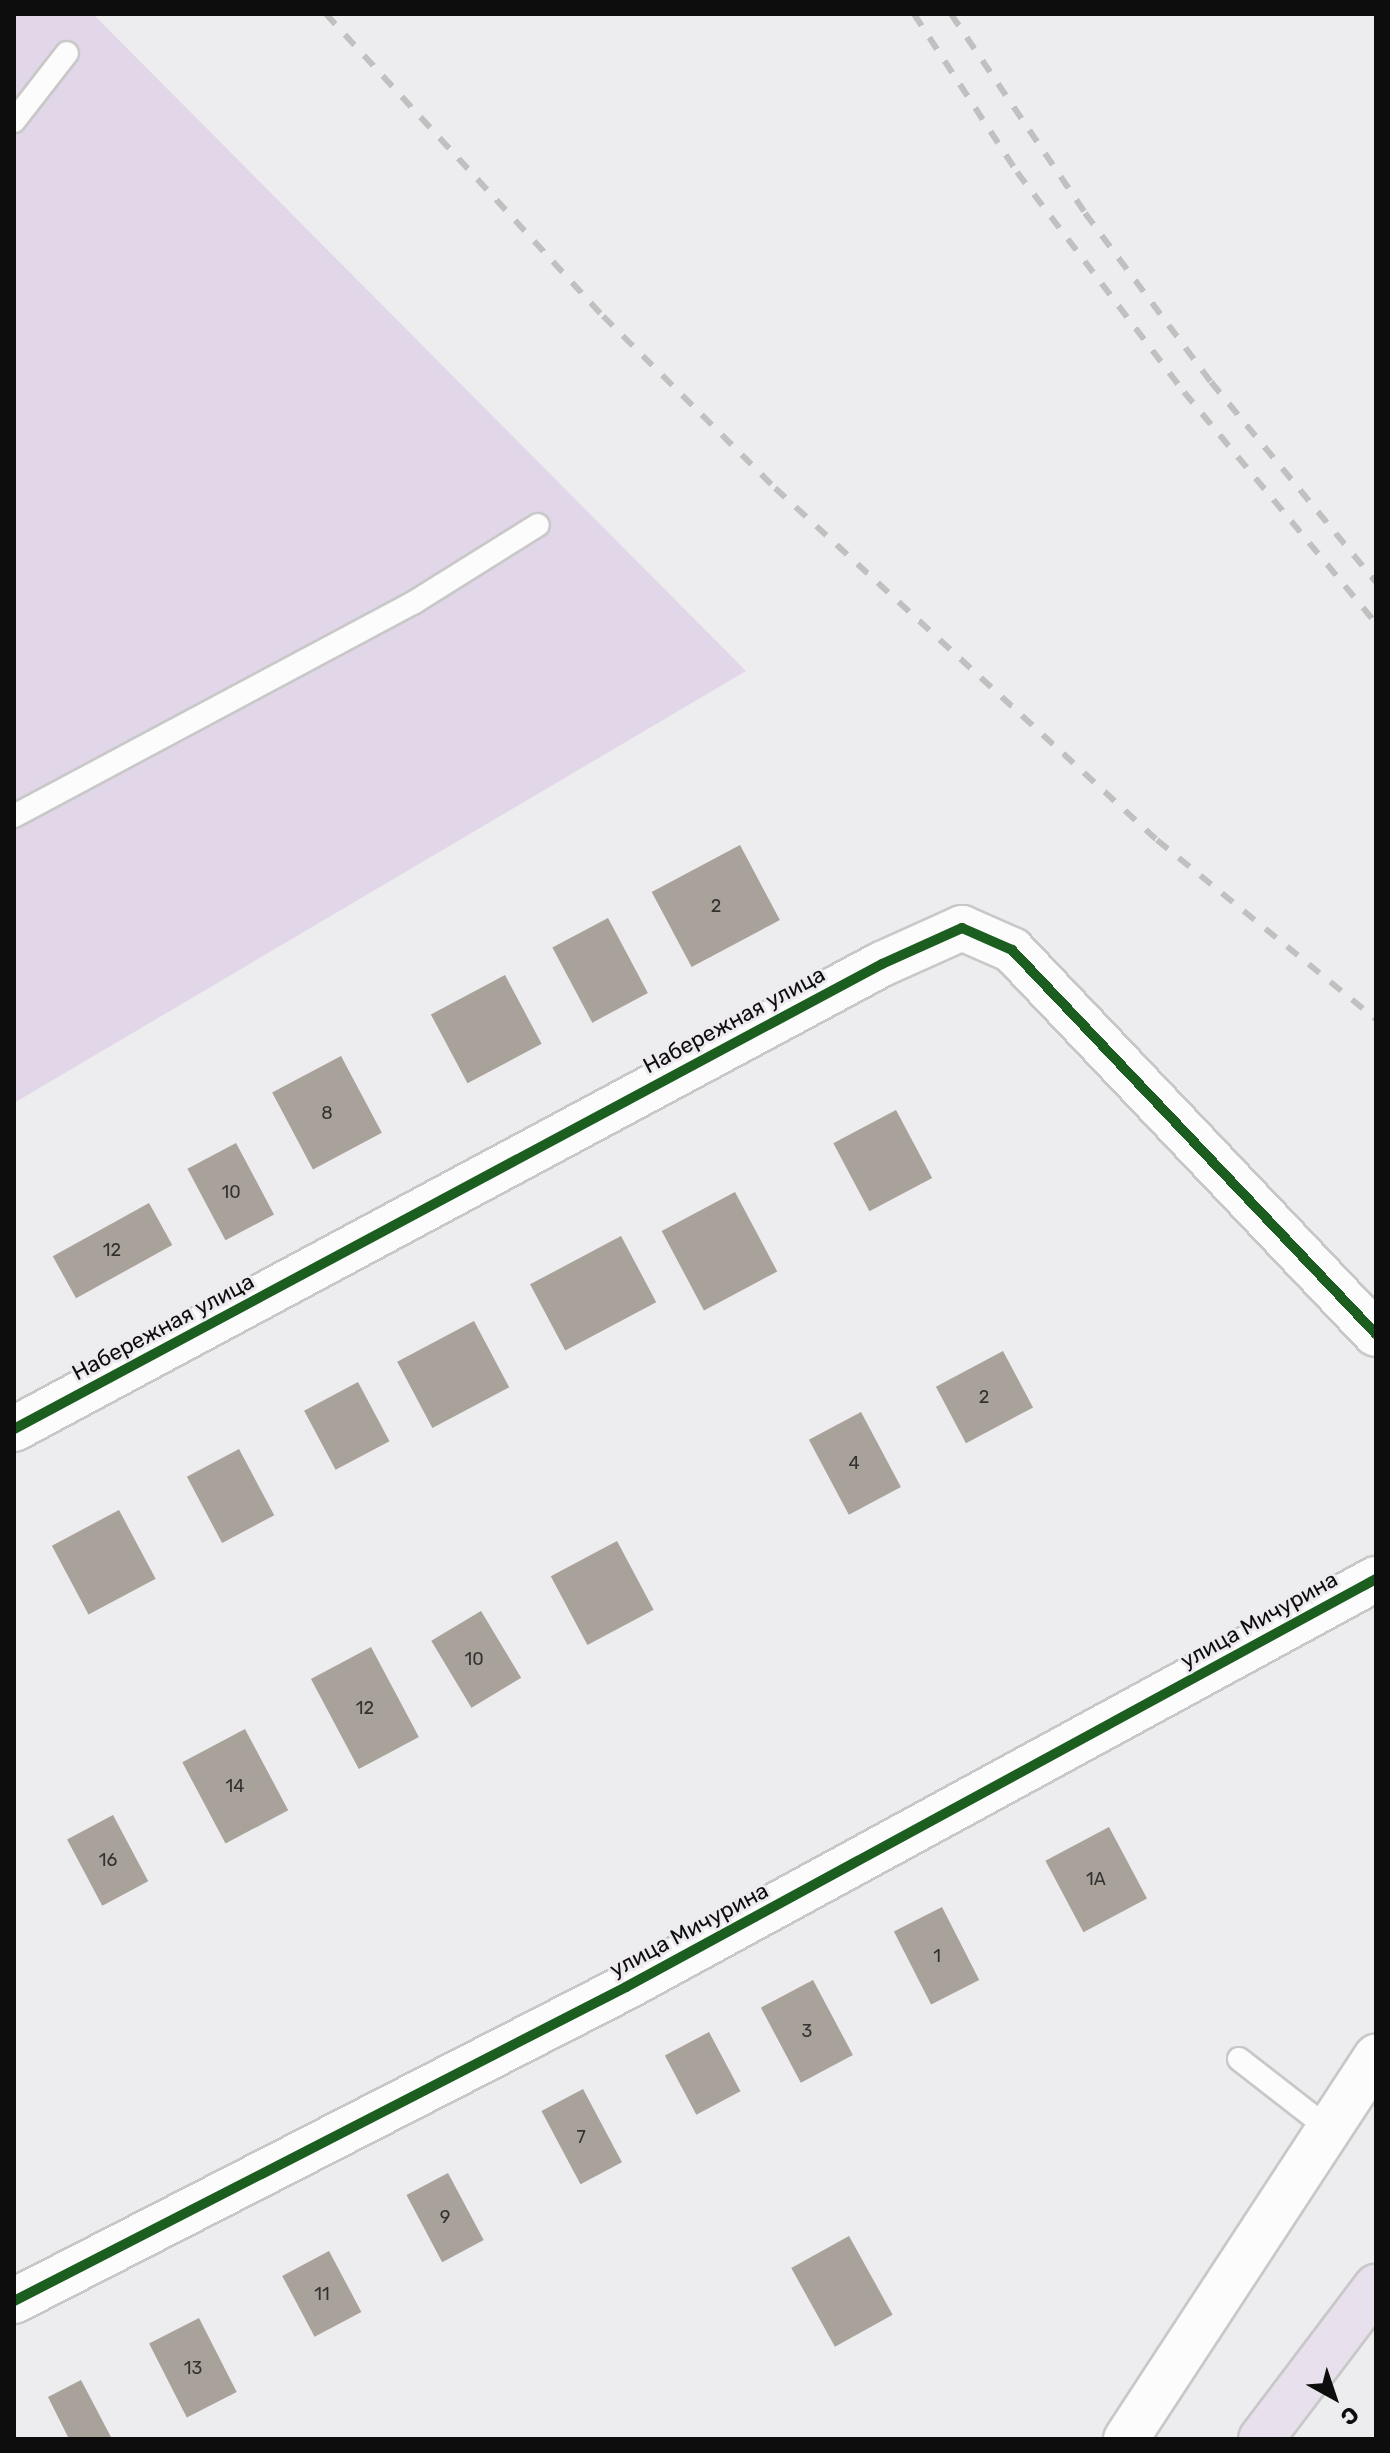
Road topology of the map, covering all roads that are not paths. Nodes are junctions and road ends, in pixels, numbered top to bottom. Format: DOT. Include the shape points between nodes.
graph roads {
  1 [pos="67,53"];
  2 [pos="14,121"];
  3 [pos="538,525"];
  4 [pos="14,816"];
  5 [pos="1376,1334"];
  6 [pos="14,1429"];
  7 [pos="1376,1579"];
  8 [pos="1376,2057"];
  9 [pos="1239,2059"];
  10 [pos="1329,2129"];
  11 [pos="1376,2287"];
  12 [pos="14,2301"];
  13 [pos="1126,2439"];
  14 [pos="1261,2439"];
  1 -- 2 [label="lane"];
  3 -- 4 [label="lane" via="413,603"];
  5 -- 6 [label="street, Набережная улица" via="1012,950 962,928 882,964"];
  7 -- 12 [label="street, улица Мичурина" via="626,1987"];
  8 -- 10 [label="street"];
  9 -- 10 [label="lane"];
  10 -- 13 [label="street"];
  11 -- 14 [label="highway"];
}
